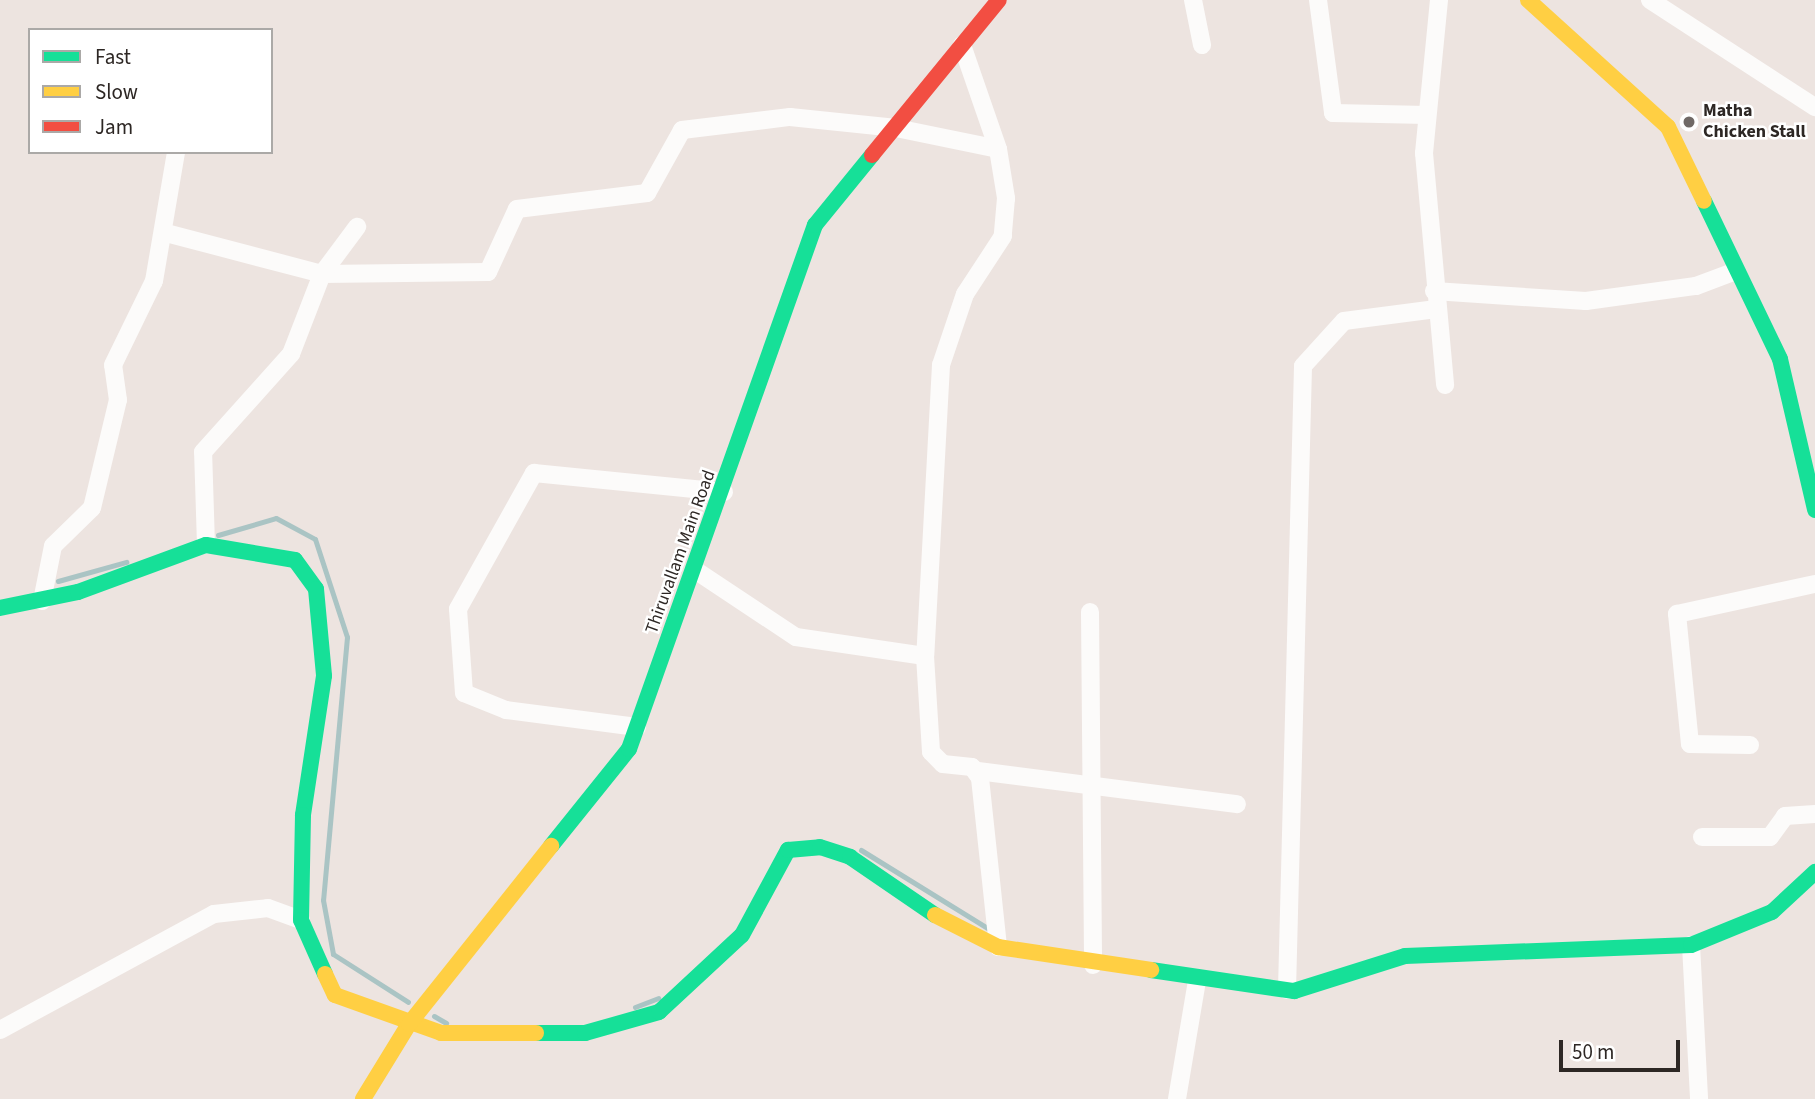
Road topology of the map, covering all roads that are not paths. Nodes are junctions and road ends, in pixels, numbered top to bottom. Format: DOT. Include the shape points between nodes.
graph roads {
  1 [pos="999,0"];
  2 [pos="1193,0"];
  3 [pos="1318,0"];
  4 [pos="1439,0"];
  5 [pos="1528,0"];
  6 [pos="1650,0"];
  7 [pos="1202,44"];
  8 [pos="962,45"];
  9 [pos="1815,107"];
  10 [pos="1427,115"];
  11 [pos="896,128"];
  12 [pos="998,149"];
  13 [pos="176,154"];
  14 [pos="356,227"];
  15 [pos="166,233"];
  16 [pos="1736,271"];
  17 [pos="322,274"];
  18 [pos="1434,291"];
  19 [pos="1436,309"];
  20 [pos="1445,385"];
  21 [pos="724,492"];
  22 [pos="1815,510"];
  23 [pos="206,545"];
  24 [pos="695,570"];
  25 [pos="1815,583"];
  26 [pos="42,601"];
  27 [pos="0,608"];
  28 [pos="1090,612"];
  29 [pos="925,656"];
  30 [pos="637,727"];
  31 [pos="1750,745"];
  32 [pos="978,771"];
  33 [pos="1088,783"];
  34 [pos="1237,804"];
  35 [pos="1815,814"];
  36 [pos="1702,837"];
  37 [pos="1815,872"];
  38 [pos="301,920"];
  39 [pos="1690,945"];
  40 [pos="998,947"];
  41 [pos="1093,965"];
  42 [pos="1197,981"];
  43 [pos="1287,990"];
  44 [pos="409,1024"];
  45 [pos="0,1030"];
  46 [pos="363,1099"];
  47 [pos="1177,1099"];
  48 [pos="1699,1099"];
  1 -- 8 [label="street, Thiruvallam Main Road"];
  2 -- 7 [label="street"];
  3 -- 10 [label="street" via="1333,113"];
  4 -- 10 [label="street"];
  5 -- 16 [label="street" via="1668,127"];
  6 -- 9 [label="street"];
  8 -- 11 [label="street, Thiruvallam Main Road"];
  8 -- 12 [label="street"];
  10 -- 18 [label="street"];
  11 -- 12 [label="street"];
  11 -- 17 [label="street" via="790,117 681,130 647,193 517,209 488,272"];
  11 -- 21 [label="street, Thiruvallam Main Road" via="815,225"];
  12 -- 29 [label="street" via="1006,198 1003,236 965,294 941,365"];
  13 -- 15 [label="street"];
  14 -- 17 [label="street"];
  15 -- 17 [label="street"];
  15 -- 26 [label="street" via="154,281 113,365 118,400 92,508 53,546"];
  16 -- 18 [label="street" via="1696,286 1586,301"];
  16 -- 22 [label="street" via="1780,359"];
  17 -- 23 [label="street" via="291,354 203,452"];
  18 -- 19 [label="street"];
  19 -- 20 [label="street"];
  19 -- 43 [label="street" via="1344,321 1303,366"];
  21 -- 24 [label="street, Thiruvallam Main Road"];
  21 -- 30 [label="street" via="534,473 458,609 464,693 506,710"];
  23 -- 26 [label="street"];
  23 -- 38 [label="street" via="295,560 316,589 323,710 303,815"];
  24 -- 29 [label="street" via="796,637"];
  24 -- 30 [label="street, Thiruvallam Main Road"];
  25 -- 31 [label="street" via="1677,614 1690,744"];
  26 -- 27 [label="street"];
  28 -- 33 [label="street"];
  29 -- 32 [label="street" via="931,752 943,764"];
  30 -- 44 [label="street, Thiruvallam Main Road" via="629,749"];
  32 -- 33 [label="street"];
  32 -- 40 [label="street"];
  33 -- 34 [label="street"];
  33 -- 41 [label="street"];
  35 -- 36 [label="street" via="1785,816 1770,837"];
  37 -- 39 [label="street" via="1772,912"];
  38 -- 44 [label="street" via="335,995"];
  38 -- 45 [label="street" via="268,908 214,914"];
  39 -- 43 [label="street" via="1405,956 1315,988"];
  39 -- 48 [label="street"];
  40 -- 41 [label="street"];
  40 -- 44 [label="street" via="963,934 850,857 820,847 788,850 742,935 659,1012 585,1033 533,1036 472,1037"];
  41 -- 42 [label="street"];
  42 -- 43 [label="street"];
  42 -- 47 [label="street"];
  44 -- 46 [label="street, Thiruvallam Main Road"];
}
